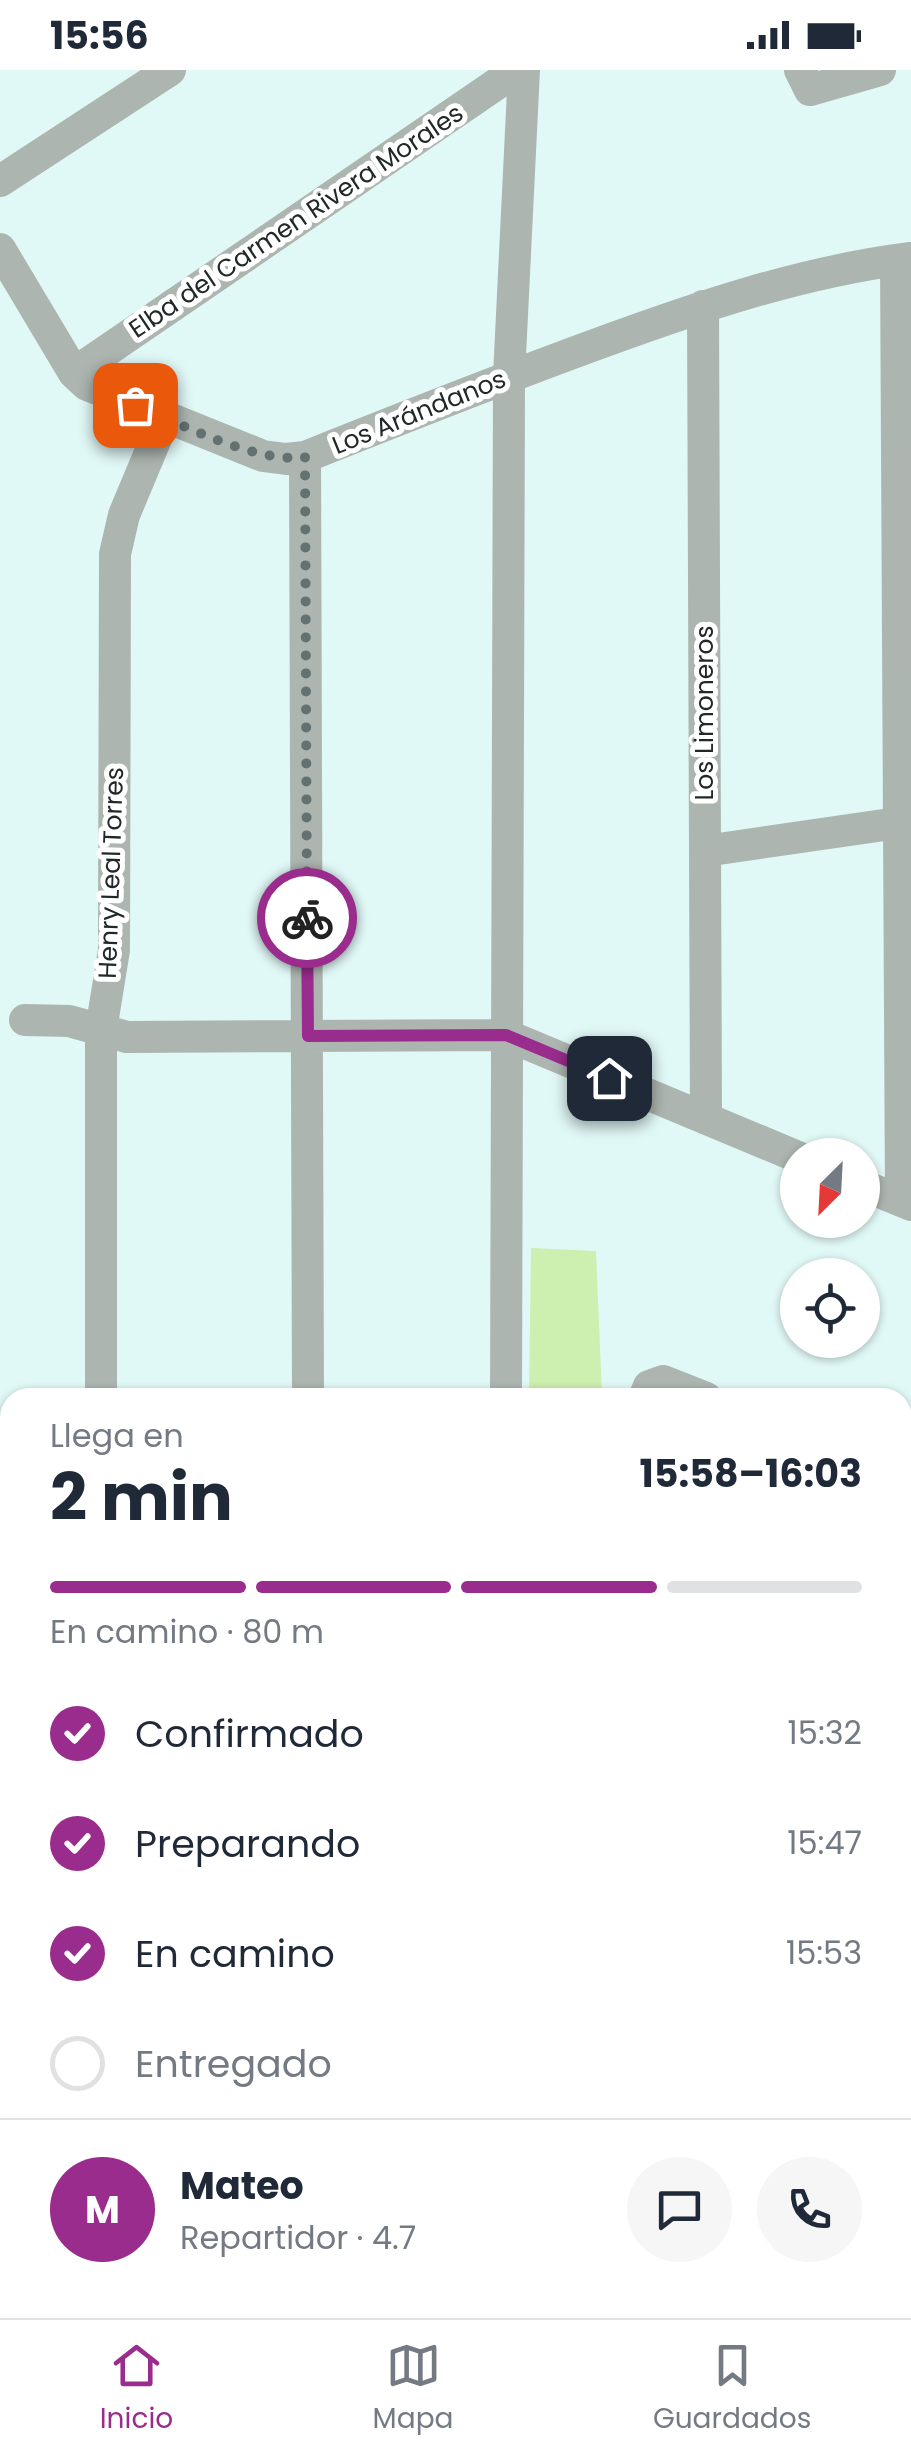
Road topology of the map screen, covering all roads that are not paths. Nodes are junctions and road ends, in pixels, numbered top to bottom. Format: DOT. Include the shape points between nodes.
graph roads {
  1 [pos="170,70"];
  2 [pos="520,70"];
  3 [pos="800,70"];
  4 [pos="880,70"];
  5 [pos="0,181"];
  6 [pos="0,248"];
  7 [pos="903,259"];
  8 [pos="703,306"];
  9 [pos="74,372"];
  10 [pos="510,376"];
  11 [pos="165,418"];
  12 [pos="305,457"];
  13 [pos="905,822"];
  14 [pos="705,851"];
  15 [pos="25,1020"];
  16 [pos="102,1030"];
  17 [pos="506,1035"];
  18 [pos="308,1036"];
  19 [pos="706,1119"];
  20 [pos="780,1150"];
  21 [pos="880,1192"];
  22 [pos="906,1203"];
  23 [pos="102,1388"];
  24 [pos="308,1388"];
  25 [pos="506,1388"];
  26 [pos="653,1388"];
  27 [pos="681,1388"];
  1 -- 5 [label="street"];
  2 -- 9 [label="street, Elba del Carmen Rivera Morales"];
  2 -- 10 [label="street"];
  3 -- 4 [label="street" via="810,90"];
  6 -- 9 [label="street, Los Arándanos"];
  7 -- 8 [label="street, Los Arándanos" via="796,278"];
  7 -- 13 [label="street"];
  8 -- 10 [label="street, Los Arándanos"];
  8 -- 14 [label="street, Los Limoneros"];
  9 -- 11 [label="street, Los Arándanos" via="100,392"];
  10 -- 12 [label="street, Los Arándanos"];
  10 -- 17 [label="street"];
  11 -- 12 [label="street, Los Arándanos" via="263,456"];
  11 -- 16 [label="street, Henry Leal Torres" via="124,515 115,554 114,950"];
  12 -- 18 [label="street"];
  13 -- 14 [label="street"];
  13 -- 22 [label="street"];
  14 -- 19 [label="street, Los Limoneros"];
  15 -- 16 [label="street"];
  16 -- 18 [label="street" via="127,1037"];
  16 -- 23 [label="street, Henry Leal Torres"];
  17 -- 18 [label="street"];
  17 -- 19 [label="street"];
  17 -- 25 [label="street"];
  18 -- 24 [label="street"];
  19 -- 20 [label="street"];
  21 -- 22 [label="street"];
  26 -- 27 [label="street" via="663,1381"];
}
